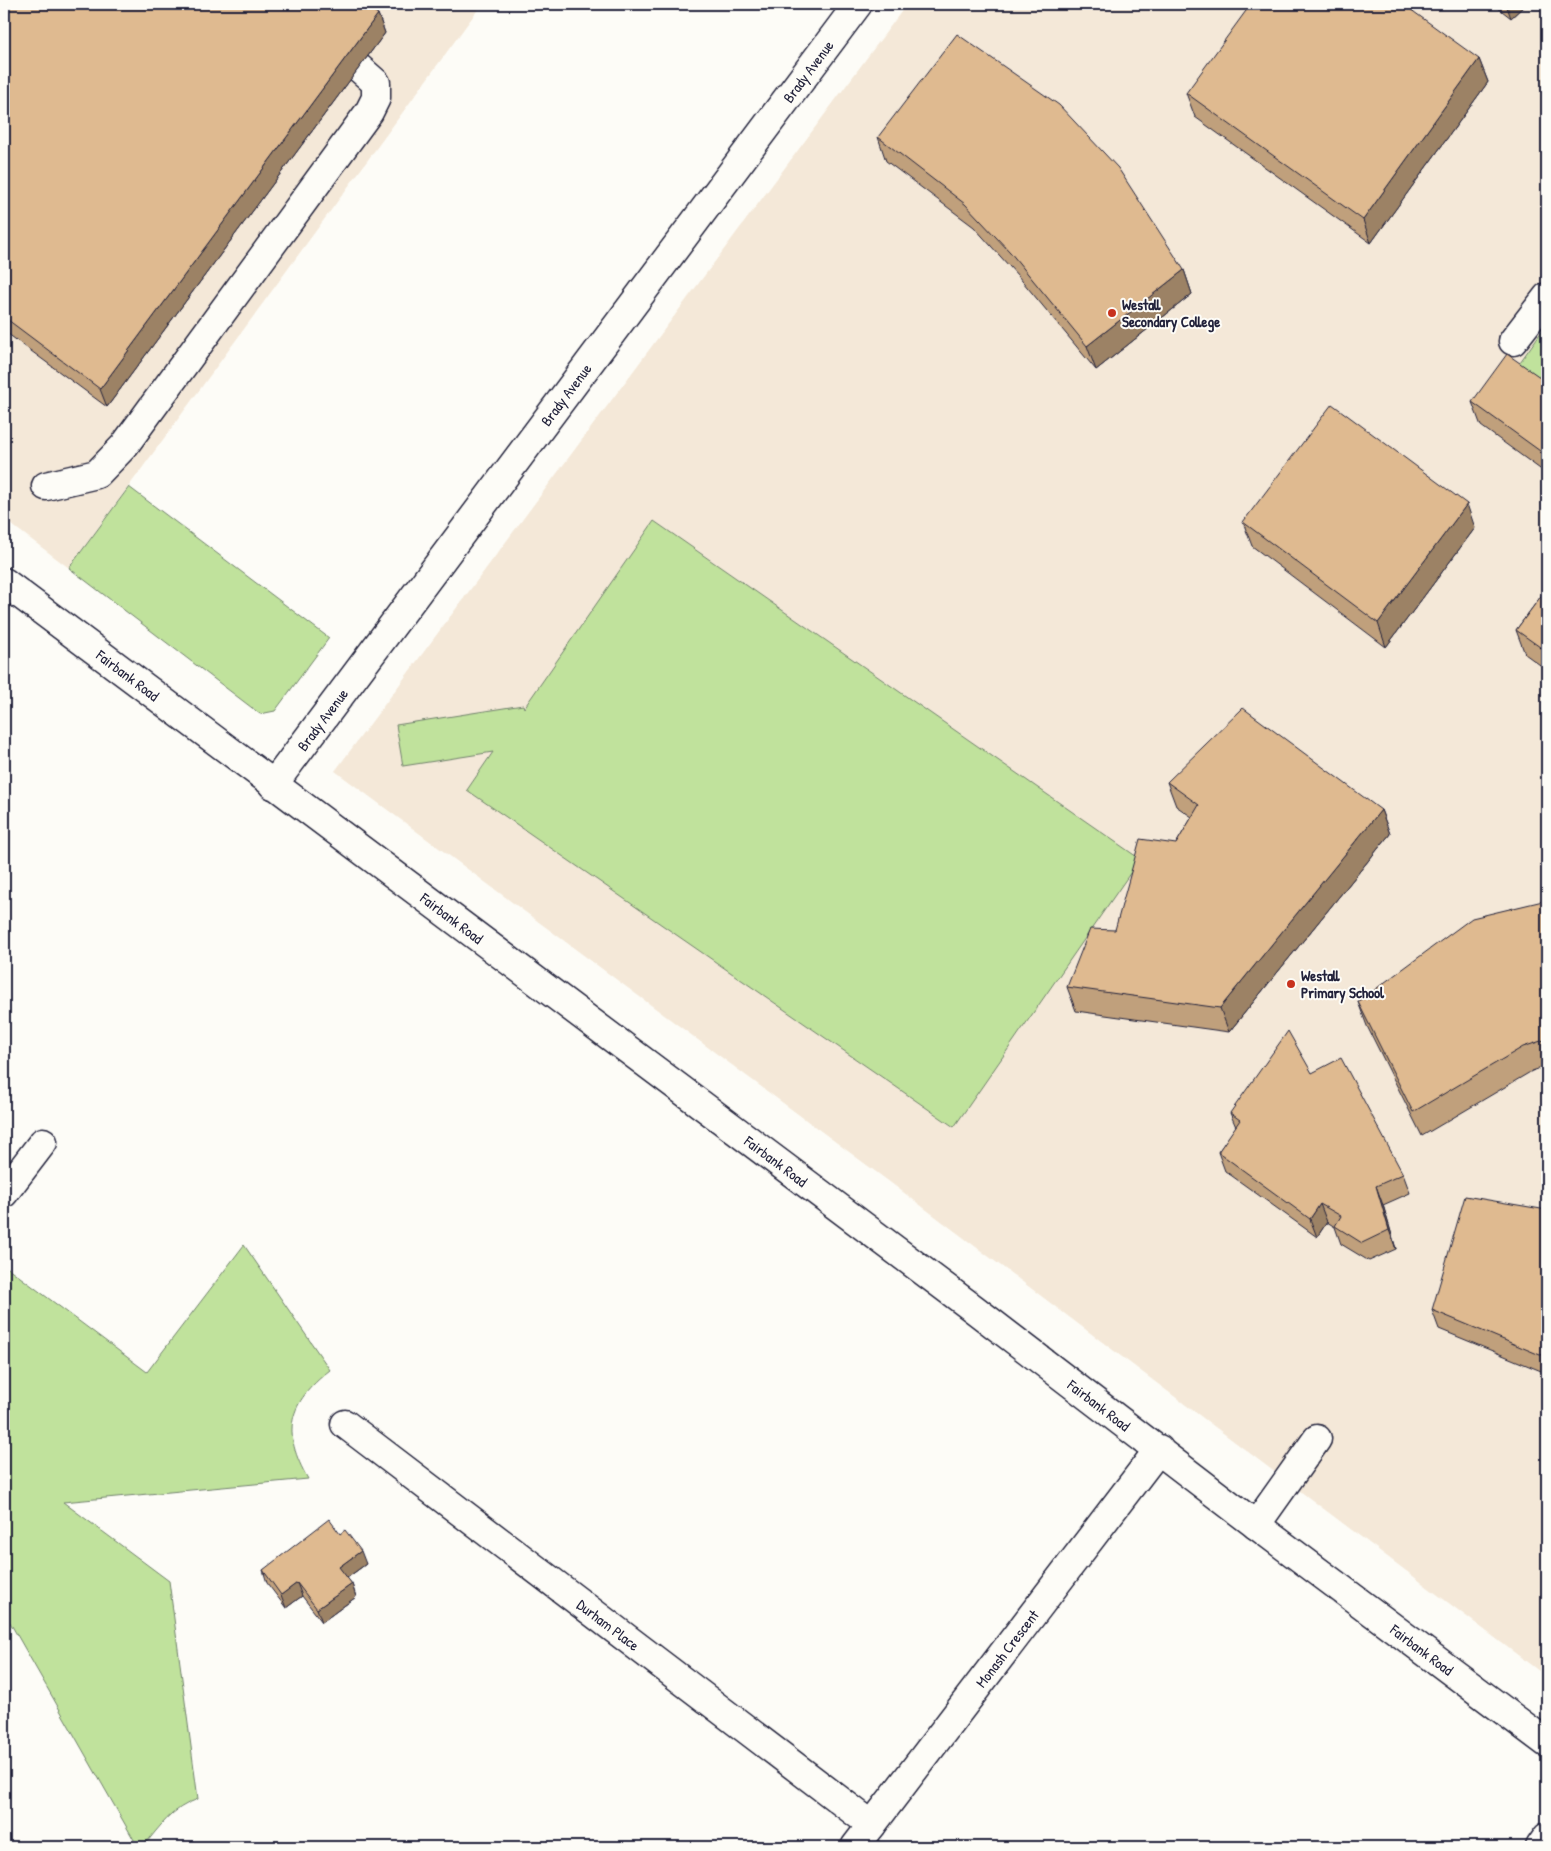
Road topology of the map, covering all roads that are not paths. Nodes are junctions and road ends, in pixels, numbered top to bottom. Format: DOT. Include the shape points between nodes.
graph roads {
  1 [pos="858,4"];
  2 [pos="359,68"];
  3 [pos="1547,297"];
  4 [pos="1513,340"];
  5 [pos="46,486"];
  6 [pos="4,582"];
  7 [pos="273,785"];
  8 [pos="43,1142"];
  9 [pos="4,1193"];
  10 [pos="345,1424"];
  11 [pos="1317,1438"];
  12 [pos="1159,1449"];
  13 [pos="1256,1525"];
  14 [pos="1547,1743"];
  15 [pos="872,1825"];
  16 [pos="1547,1837"];
  17 [pos="855,1847"];
  18 [pos="1540,1847"];
  1 -- 7 [label="street, Brady Avenue"];
  2 -- 5 [label="street" via="376,83 376,98 370,112 124,446 97,474"];
  3 -- 4 [label="street"];
  6 -- 7 [label="street, Fairbank Road"];
  7 -- 12 [label="street, Fairbank Road"];
  8 -- 9 [label="street"];
  10 -- 15 [label="street, Durham Place"];
  11 -- 13 [label="street"];
  12 -- 13 [label="street, Fairbank Road"];
  12 -- 15 [label="street, Monash Crescent"];
  13 -- 14 [label="street, Fairbank Road"];
  15 -- 17 [label="street, Monash Crescent"];
  16 -- 18 [label="street"];
}
